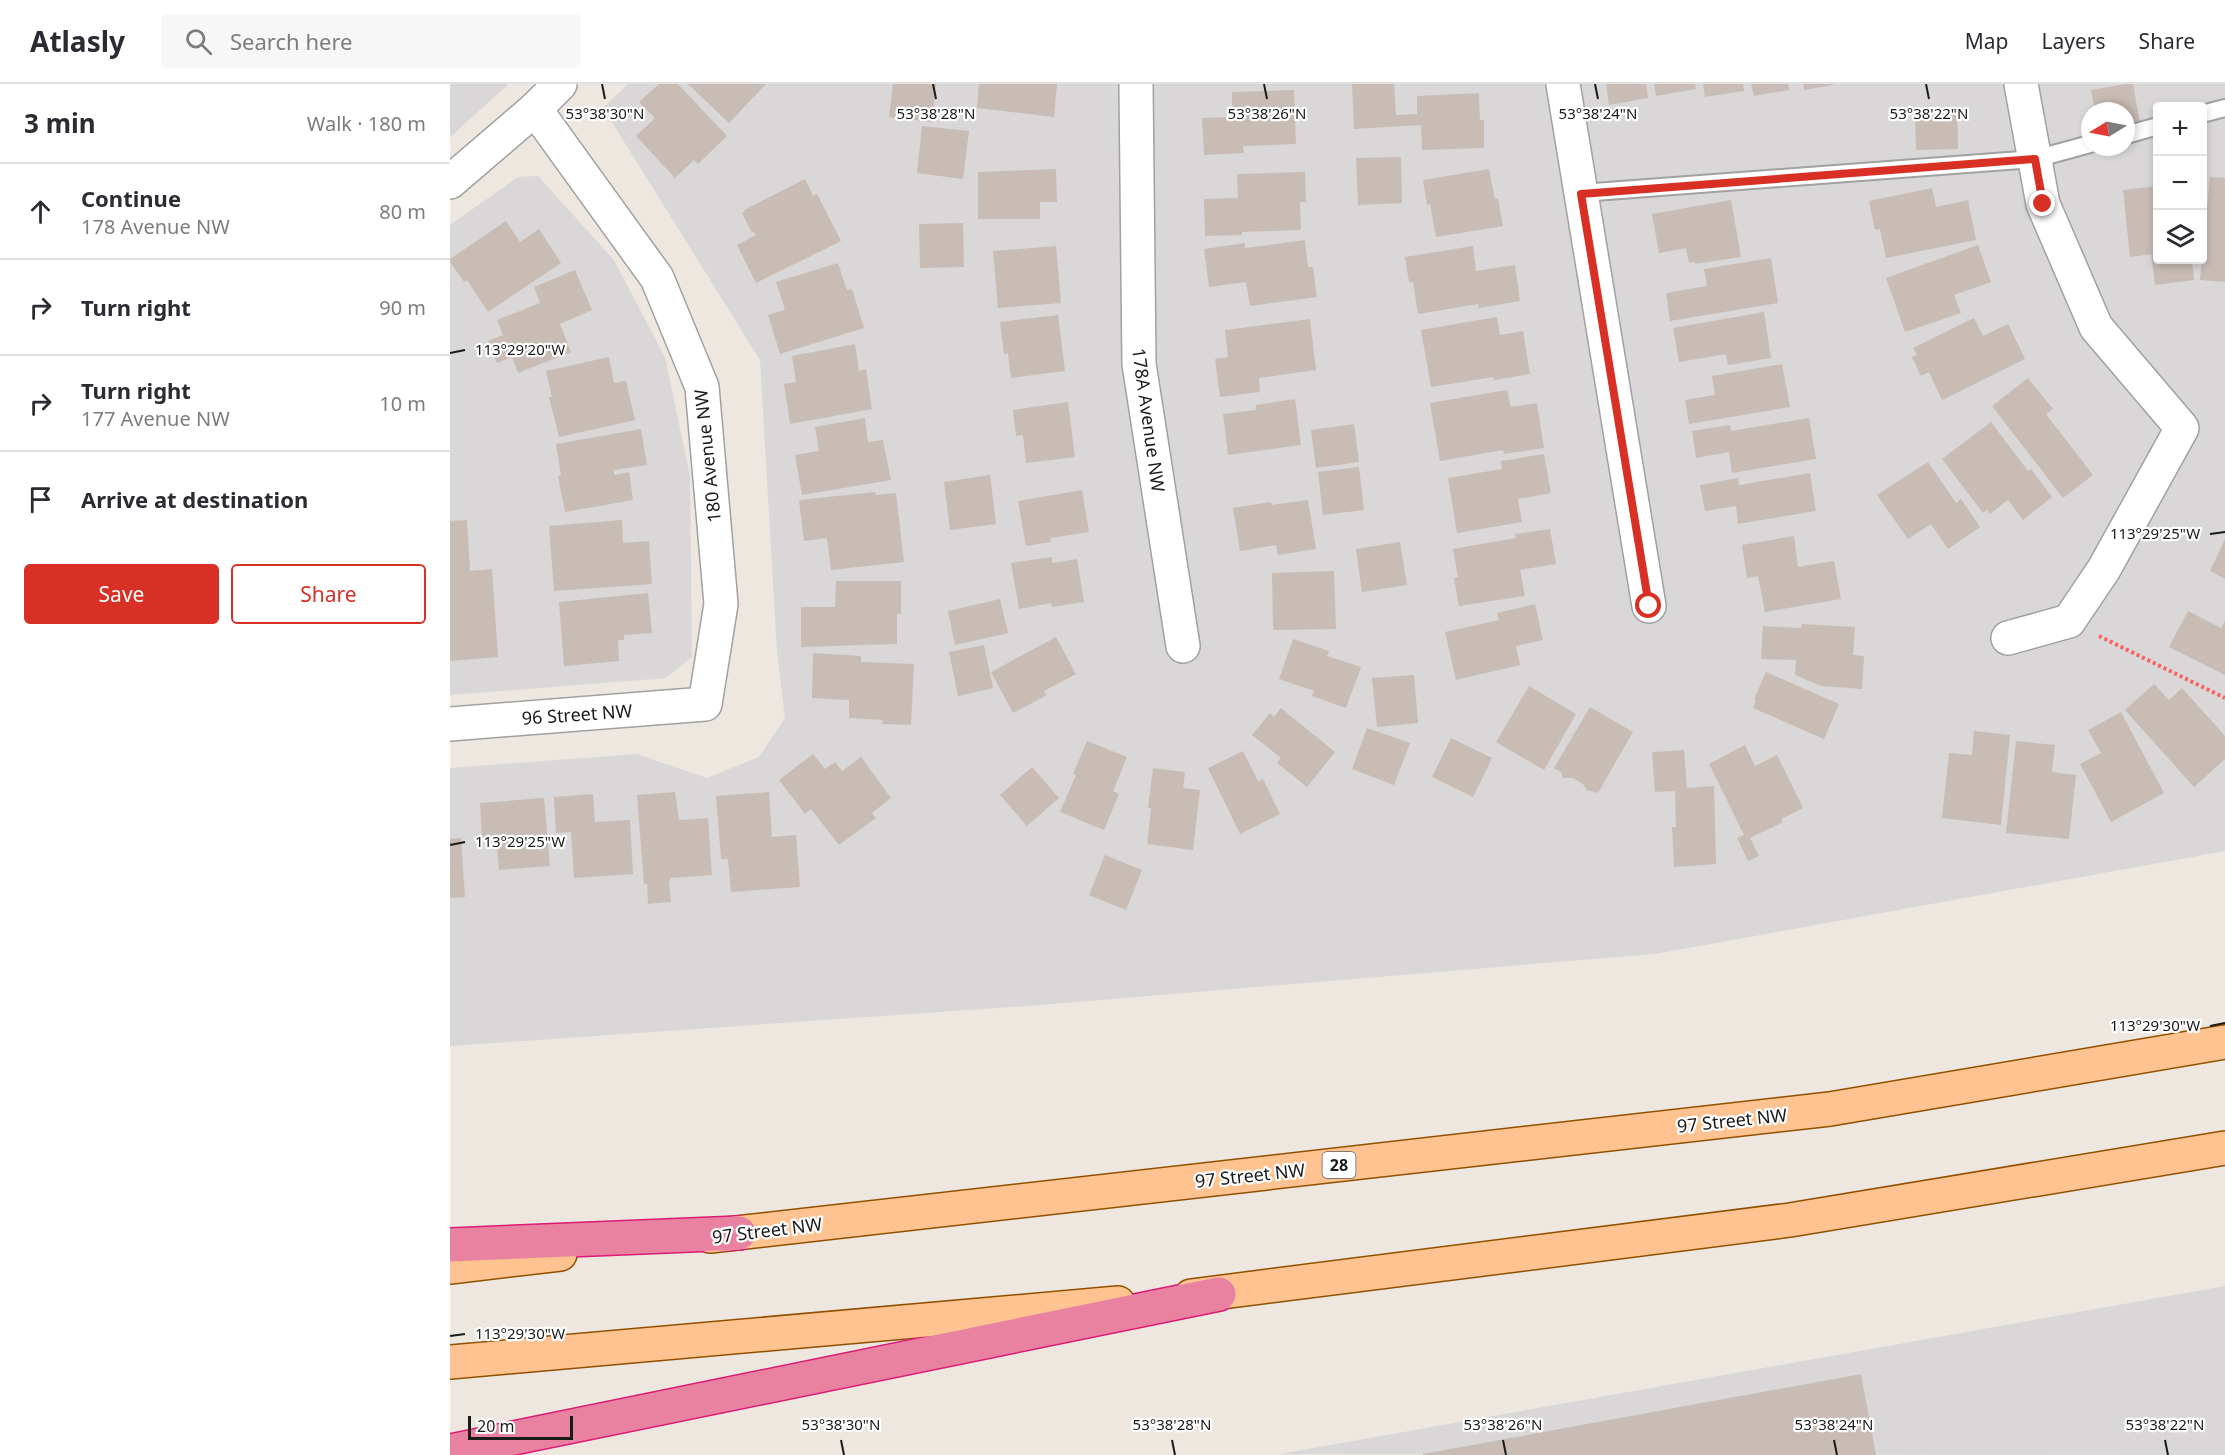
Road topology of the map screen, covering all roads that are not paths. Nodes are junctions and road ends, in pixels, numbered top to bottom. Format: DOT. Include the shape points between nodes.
graph roads {
  1 [pos="560,84"];
  2 [pos="1136,84"];
  3 [pos="1563,84"];
  4 [pos="2021,84"];
  5 [pos="2225,108"];
  6 [pos="535,110"];
  7 [pos="2207,113"];
  8 [pos="2153,127"];
  9 [pos="2135,132"];
  10 [pos="2081,146"];
  11 [pos="2035,159"];
  12 [pos="450,182"];
  13 [pos="1581,194"];
  14 [pos="1649,606"];
  15 [pos="2008,638"];
  16 [pos="1183,646"];
  17 [pos="705,704"];
  18 [pos="450,724"];
  19 [pos="2225,1042"];
  20 [pos="2225,1148"];
  21 [pos="739,1233"];
  22 [pos="450,1245"];
  23 [pos="450,1267"];
  24 [pos="1219,1294"];
  25 [pos="450,1362"];
  26 [pos="450,1451"];
  1 -- 6 [label="street"];
  2 -- 16 [label="street, 178A Avenue NW" via="1139,364"];
  3 -- 13 [label="street"];
  4 -- 11 [label="street"];
  5 -- 7 [label="lane"];
  6 -- 12 [label="street"];
  6 -- 17 [label="street, 180 Avenue NW" via="657,278 702,387 721,604"];
  8 -- 9 [label="lane"];
  10 -- 11 [label="lane"];
  11 -- 13 [label="lane"];
  11 -- 15 [label="street" via="2043,204 2096,327 2182,428 2104,568 2069,621"];
  13 -- 14 [label="street"];
  17 -- 18 [label="street, 96 Street NW"];
  19 -- 21 [label="main road, 97 Street NW / 28" via="1830,1109"];
  20 -- 24 [label="main road" via="1790,1220"];
  21 -- 22 [label="highway"];
  21 -- 23 [label="main road, 97 Street NW / 28"];
  24 -- 25 [label="main road"];
  24 -- 26 [label="highway"];
}
